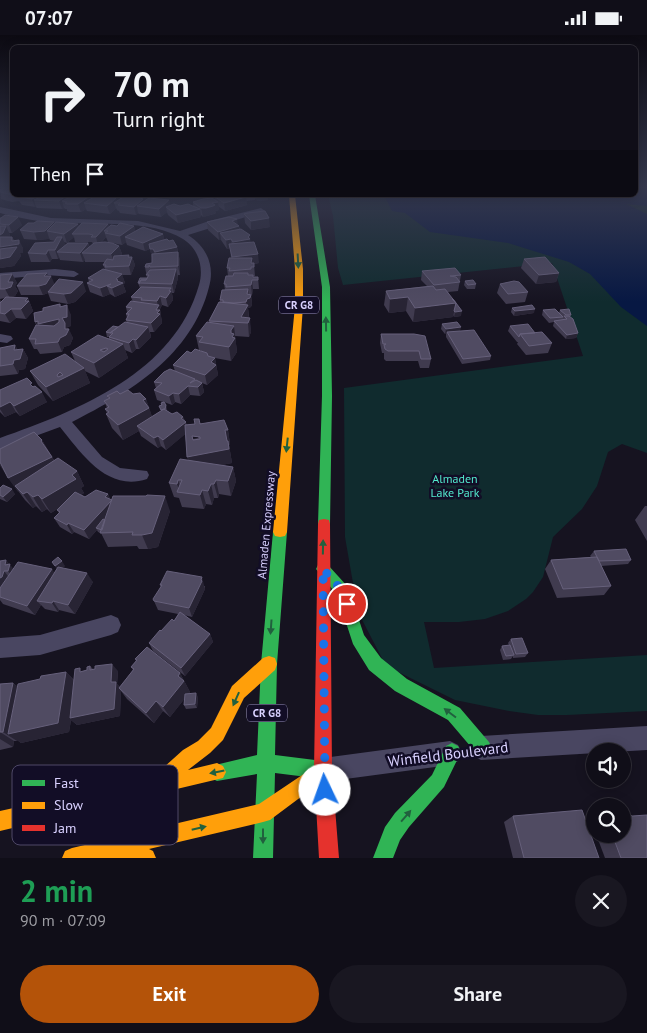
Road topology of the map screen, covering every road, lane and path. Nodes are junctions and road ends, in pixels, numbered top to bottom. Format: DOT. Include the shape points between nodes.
graph roads {
  1 [pos="142,224"];
  2 [pos="208,224"];
  3 [pos="295,224"];
  4 [pos="318,224"];
  5 [pos="181,234"];
  6 [pos="74,274"];
  7 [pos="0,276"];
  8 [pos="63,421"];
  9 [pos="0,444"];
  10 [pos="141,475"];
  11 [pos="323,569"];
  12 [pos="111,625"];
  13 [pos="0,648"];
  14 [pos="268,664"];
  15 [pos="647,738"];
  16 [pos="483,748"];
  17 [pos="452,753"];
  18 [pos="265,763"];
  19 [pos="178,765"];
  20 [pos="323,770"];
  21 [pos="178,779"];
  22 [pos="263,813"];
  23 [pos="178,833"];
  24 [pos="127,845"];
  25 [pos="118,847"];
  26 [pos="72,858"];
  27 [pos="146,858"];
  28 [pos="263,858"];
  29 [pos="330,858"];
  30 [pos="383,858"];
  1 -- 5 [label="street"];
  2 -- 5 [label="street"];
  3 -- 14 [label="main road, Almaden Expressway / CR G8, one-way" via="299,306"];
  11 -- 4 [label="main road, CR G8, one-way" via="326,287"];
  5 -- 8 [label="street" via="198,246 207,270 204,288 188,326 166,354 124,388"];
  6 -- 7 [label="street" via="61,271"];
  8 -- 9 [label="street"];
  8 -- 10 [label="street" via="97,461 117,475"];
  16 -- 11 [label="main road, one-way" via="452,712 392,680 376,665 355,633 344,593"];
  11 -- 20 [label="main road, CR G8"];
  12 -- 13 [label="street" via="40,645"];
  14 -- 18 [label="main road, Almaden Expressway / CR G8"];
  14 -- 19 [label="main road, one-way" via="238,692 217,734"];
  15 -- 16 [label="street, Winfield Boulevard"];
  16 -- 17 [label="street, Winfield Boulevard"];
  17 -- 20 [label="street, Winfield Boulevard"];
  30 -- 17 [label="main road, one-way" via="392,834 438,781"];
  18 -- 20 [label="main road"];
  18 -- 21 [label="main road, one-way"];
  18 -- 22 [label="main road, Almaden Expressway / CR G8"];
  20 -- 22 [label="main road, Winfield Boulevard"];
  20 -- 29 [label="main road, CR G8"];
  23 -- 22 [label="main road, one-way"];
  22 -- 28 [label="main road, Almaden Expressway / CR G8, one-way"];
  25 -- 24 [label="main road, one-way"];
  25 -- 26 [label="main road"];
  25 -- 27 [label="main road"];
}
